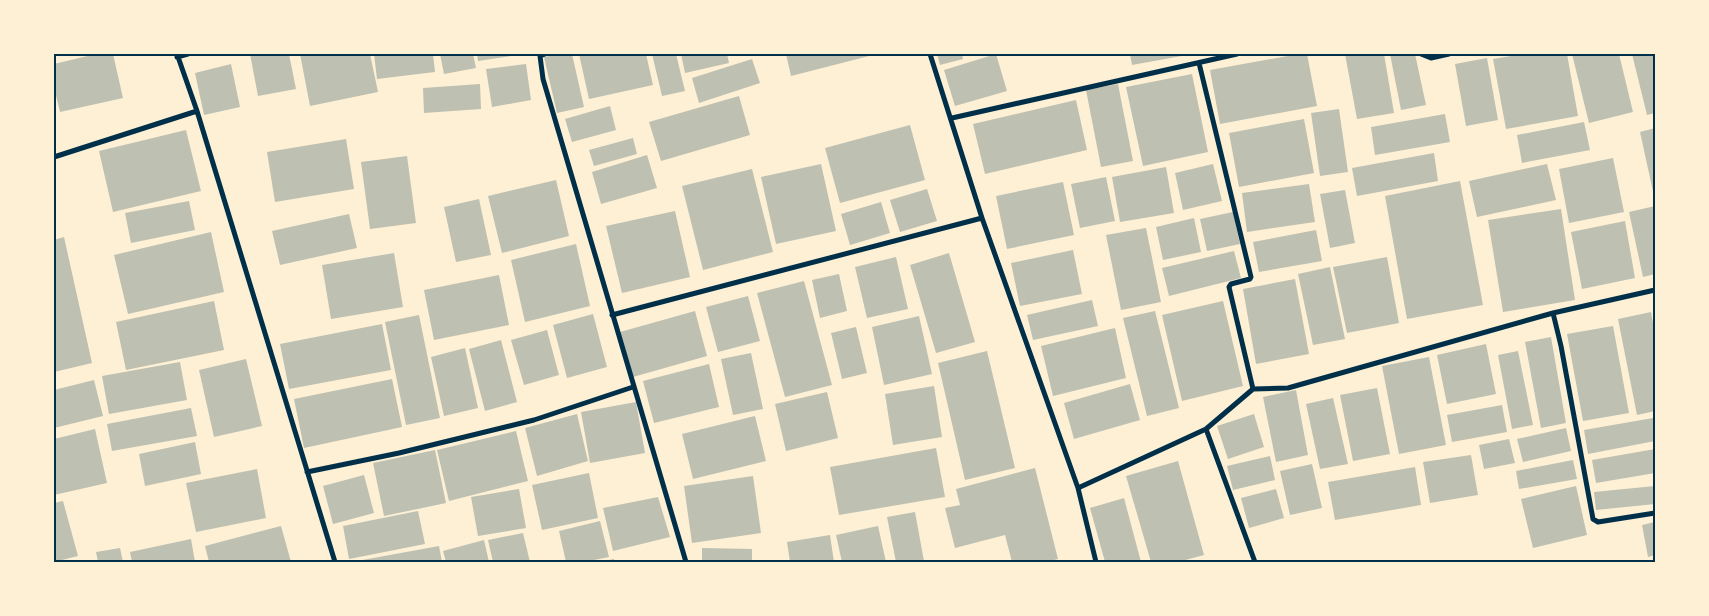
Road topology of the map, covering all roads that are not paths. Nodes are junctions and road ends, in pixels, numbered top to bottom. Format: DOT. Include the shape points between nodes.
graph roads {
  1 [pos="188,54"];
  2 [pos="545,54"];
  3 [pos="930,54"];
  4 [pos="1237,54"];
  5 [pos="1421,54"];
  6 [pos="1449,54"];
  7 [pos="177,55"];
  8 [pos="1199,63"];
  9 [pos="197,111"];
  10 [pos="952,118"];
  11 [pos="54,157"];
  12 [pos="982,218"];
  13 [pos="1655,290"];
  14 [pos="1553,313"];
  15 [pos="612,315"];
  16 [pos="633,386"];
  17 [pos="1253,389"];
  18 [pos="1206,429"];
  19 [pos="307,472"];
  20 [pos="1078,488"];
  21 [pos="1655,514"];
  22 [pos="335,562"];
  23 [pos="686,562"];
  24 [pos="1096,562"];
  25 [pos="1255,562"];
  1 -- 7 [label="street"];
  2 -- 15 [label="street" via="540,56 543,79"];
  3 -- 10 [label="street"];
  4 -- 8 [label="street"];
  5 -- 6 [label="street" via="1431,58"];
  7 -- 9 [label="street"];
  8 -- 10 [label="street"];
  8 -- 17 [label="street" via="1251,276 1229,287"];
  9 -- 11 [label="street"];
  9 -- 19 [label="street"];
  10 -- 12 [label="street"];
  12 -- 15 [label="street"];
  12 -- 20 [label="street"];
  13 -- 14 [label="street"];
  14 -- 17 [label="street" via="1288,388"];
  14 -- 21 [label="street" via="1593,519 1598,522"];
  15 -- 16 [label="street"];
  16 -- 19 [label="street" via="534,420"];
  16 -- 23 [label="street"];
  17 -- 18 [label="street"];
  18 -- 20 [label="street"];
  18 -- 25 [label="street"];
  19 -- 22 [label="street"];
  20 -- 24 [label="street"];
}
